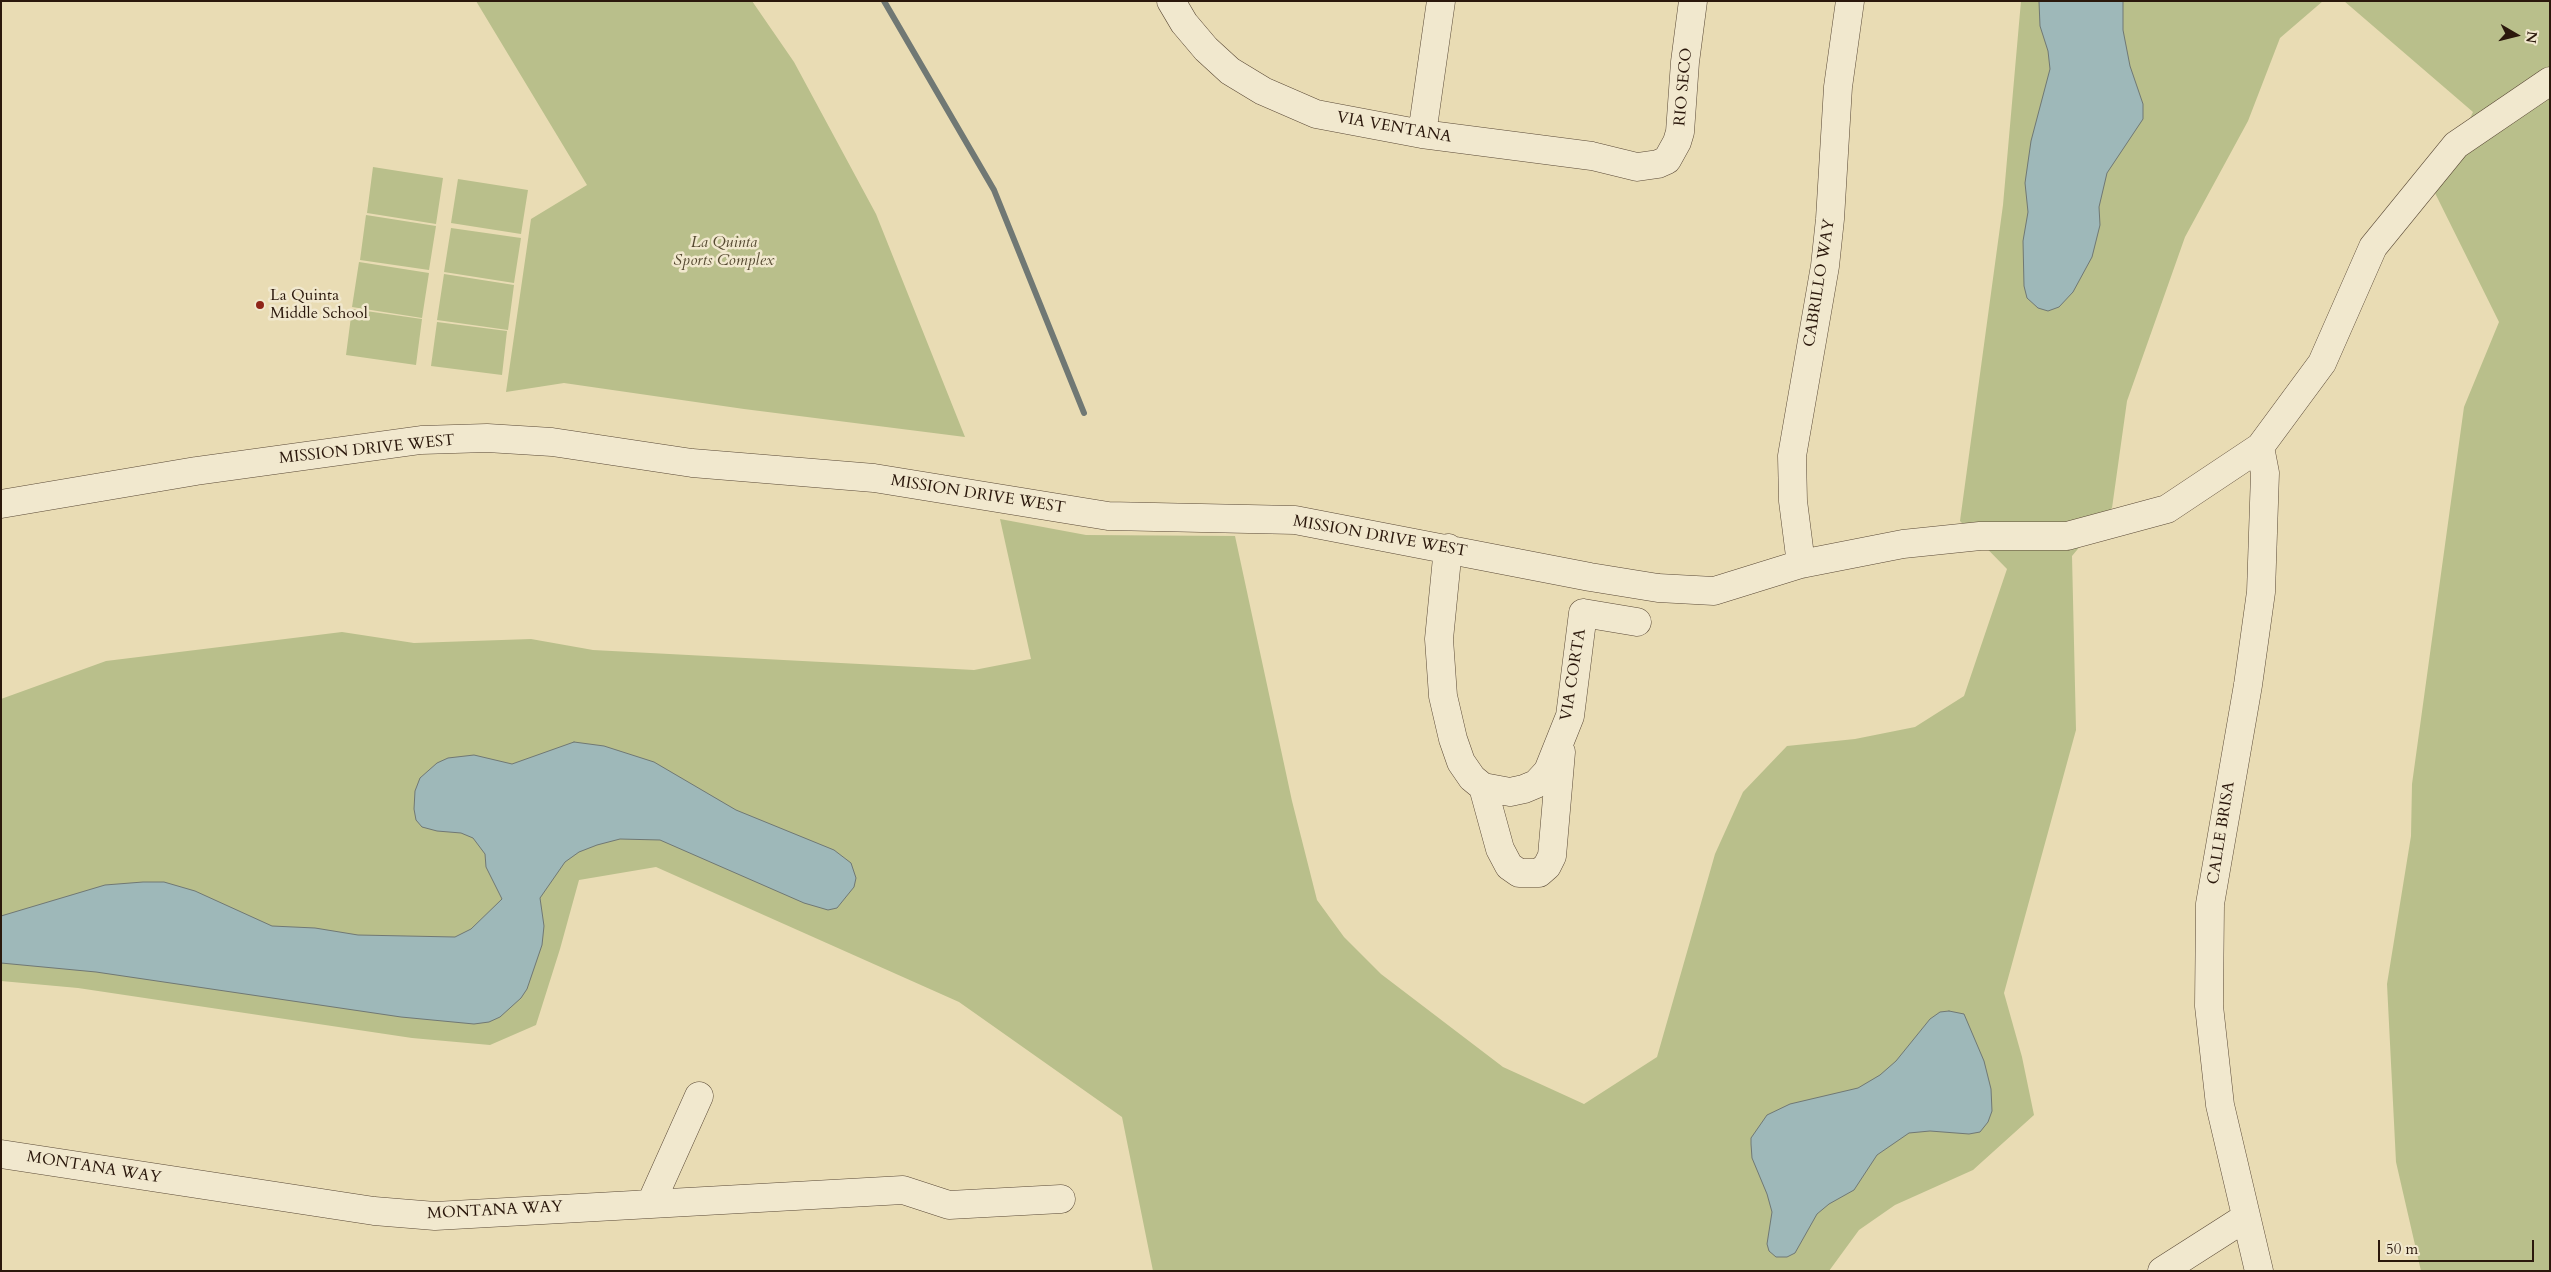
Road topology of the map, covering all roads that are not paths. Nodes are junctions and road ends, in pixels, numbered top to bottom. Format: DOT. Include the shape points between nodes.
graph roads {
  1 [pos="1171,1"];
  2 [pos="1441,1"];
  3 [pos="1693,1"];
  4 [pos="1850,1"];
  5 [pos="2550,81"];
  6 [pos="1422,134"];
  7 [pos="1658,164"];
  8 [pos="2260,447"];
  9 [pos="1,504"];
  10 [pos="1448,548"];
  11 [pos="1801,564"];
  12 [pos="1637,622"];
  13 [pos="1561,743"];
  14 [pos="1483,787"];
  15 [pos="699,1096"];
  16 [pos="1,1154"];
  17 [pos="1062,1199"];
  18 [pos="651,1203"];
  19 [pos="2245,1218"];
  20 [pos="2162,1271"];
  21 [pos="2260,1271"];
  1 -- 6 [label="street, VIA VENTANA" via="1206,50 1230,71 1263,91 1316,114"];
  2 -- 6 [label="street"];
  3 -- 7 [label="street, RIO SECO" via="1680,132 1667,160"];
  4 -- 11 [label="street, CABRILLO WAY" via="1838,87 1825,266 1792,456 1793,501"];
  5 -- 8 [label="street, MISSION DRIVE WEST" via="2456,144 2373,248 2322,363"];
  6 -- 7 [label="street, VIA VENTANA" via="1592,156 1637,167"];
  8 -- 11 [label="street, MISSION DRIVE WEST" via="2167,509 2067,536 1980,536 1903,544"];
  8 -- 19 [label="street, CALLE BRISA" via="2265,473 2264,537 2257,631 2210,904 2208,1006 2220,1105"];
  9 -- 10 [label="street, MISSION DRIVE WEST" via="196,471 421,440 487,438 552,442 692,463 874,478 1108,516 1295,520"];
  10 -- 11 [label="street, MISSION DRIVE WEST" via="1599,579 1658,588 1714,591"];
  10 -- 14 [label="street" via="1439,639 1443,696 1461,762"];
  12 -- 13 [label="street, VIA CORTA" via="1583,613 1570,716"];
  13 -- 14 [label="street, VIA CORTA" via="1548,771 1536,784 1510,792"];
  13 -- 14 [label="street" via="1552,856 1539,873 1519,873 1509,866 1500,849"];
  15 -- 18 [label="street"];
  16 -- 18 [label="street, MONTANA WAY" via="374,1211 435,1216"];
  17 -- 18 [label="street, MONTANA WAY" via="949,1205 903,1190"];
  19 -- 20 [label="street"];
  19 -- 21 [label="street, CALLE BRISA"];
}
